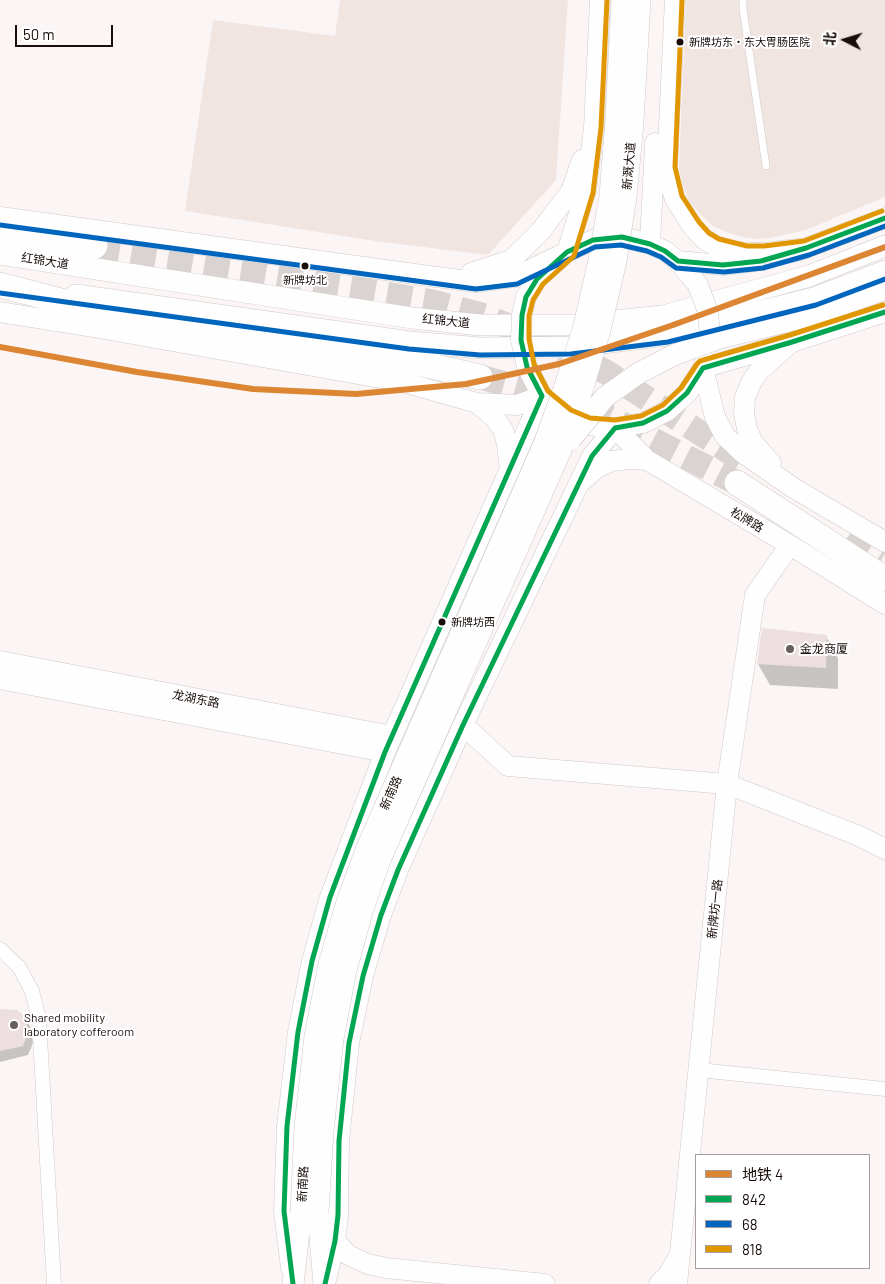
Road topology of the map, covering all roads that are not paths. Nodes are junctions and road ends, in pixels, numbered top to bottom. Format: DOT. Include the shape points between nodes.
graph roads {
  1 [pos="600,0"];
  2 [pos="622,0"];
  3 [pos="640,0"];
  4 [pos="662,0"];
  5 [pos="675,0"];
  6 [pos="744,0"];
  7 [pos="669,127"];
  8 [pos="594,128"];
  9 [pos="766,166"];
  10 [pos="652,191"];
  11 [pos="0,217"];
  12 [pos="885,218"];
  13 [pos="0,234"];
  14 [pos="650,244"];
  15 [pos="95,246"];
  16 [pos="885,246"];
  17 [pos="806,248"];
  18 [pos="567,252"];
  19 [pos="0,254"];
  20 [pos="678,261"];
  21 [pos="885,271"];
  22 [pos="429,276"];
  23 [pos="2,285"];
  24 [pos="885,289"];
  25 [pos="0,312"];
  26 [pos="885,312"];
  27 [pos="592,328"];
  28 [pos="792,342"];
  29 [pos="703,368"];
  30 [pos="480,377"];
  31 [pos="542,396"];
  32 [pos="478,403"];
  33 [pos="615,428"];
  34 [pos="561,450"];
  35 [pos="647,460"];
  36 [pos="510,471"];
  37 [pos="579,484"];
  38 [pos="737,484"];
  39 [pos="792,487"];
  40 [pos="885,542"];
  41 [pos="790,545"];
  42 [pos="885,579"];
  43 [pos="885,604"];
  44 [pos="0,661"];
  45 [pos="0,679"];
  46 [pos="463,725"];
  47 [pos="388,744"];
  48 [pos="727,784"];
  49 [pos="885,849"];
  50 [pos="0,949"];
  51 [pos="699,1070"];
  52 [pos="885,1089"];
  53 [pos="310,1213"];
  54 [pos="335,1241"];
  55 [pos="679,1256"];
  56 [pos="515,1282"];
  57 [pos="54,1284"];
  58 [pos="293,1284"];
  59 [pos="324,1284"];
  60 [pos="545,1284"];
  61 [pos="659,1284"];
  62 [pos="677,1284"];
  1 -- 8 [label="street"];
  2 -- 27 [label="main road, 新溉大道, bridge" via="610,196"];
  3 -- 27 [label="main road, 新溉大道, bridge" via="626,197 616,261"];
  4 -- 10 [label="street, 新溉大道"];
  5 -- 7 [label="street"];
  6 -- 9 [label="lane"];
  7 -- 10 [label="street"];
  7 -- 17 [label="street" via="667,168 670,184 683,214 704,239 716,246 746,253"];
  8 -- 18 [label="street" via="586,191"];
  8 -- 22 [label="street" via="571,191 540,232 511,260 474,273"];
  10 -- 14 [label="street, 新溉大道"];
  11 -- 22 [label="street"];
  12 -- 17 [label="street"];
  13 -- 15 [label="highway, 红锦大道"];
  14 -- 18 [label="street" via="622,237 593,240"];
  14 -- 20 [label="street"];
  16 -- 19 [label="main road, 红锦大道" via="809,276 663,316 575,326 482,325 412,318"];
  17 -- 20 [label="street" via="760,261 723,265"];
  18 -- 22 [label="street" via="515,277 476,282"];
  18 -- 31 [label="street, bridge" via="537,279 526,297 522,315 521,340 527,368"];
  20 -- 29 [label="street, bridge" via="698,285 708,312 710,336"];
  21 -- 23 [label="main road, 红锦大道" via="814,298 675,333 571,347 480,348 410,342"];
  23 -- 30 [label="highway, 红锦大道" via="107,313 400,359"];
  24 -- 34 [label="main road, bridge" via="817,314 720,338 674,355 639,373 605,397"];
  25 -- 32 [label="street" via="403,382"];
  26 -- 28 [label="street"];
  27 -- 34 [label="main road, 新南路, bridge" via="583,388"];
  27 -- 53 [label="main road, 新南路, bridge" via="366,850 347,902 329,964 315,1036 306,1127"];
  28 -- 29 [label="street"];
  28 -- 39 [label="street" via="759,371 745,397 744,413 753,443"];
  29 -- 33 [label="street" via="687,393 667,411 643,423"];
  29 -- 39 [label="street" via="715,418 726,436 743,454"];
  31 -- 32 [label="street" via="517,405"];
  31 -- 33 [label="street" via="567,416 588,425"];
  31 -- 36 [label="street, 新南路"];
  32 -- 36 [label="street" via="503,430"];
  33 -- 35 [label="street, 松牌路"];
  33 -- 37 [label="street, 新南路" via="592,456"];
  34 -- 53 [label="main road, 新南路, bridge" via="380,860 362,909 333,1039"];
  35 -- 37 [label="street" via="612,461 598,467"];
  35 -- 41 [label="street, 松牌路"];
  36 -- 47 [label="street, 新南路"];
  37 -- 46 [label="street, 新南路"];
  38 -- 42 [label="highway, 松牌路"];
  39 -- 40 [label="street"];
  41 -- 43 [label="street, 松牌路"];
  41 -- 48 [label="street, 新牌坊一路" via="755,595"];
  44 -- 47 [label="street, 龙湖东路"];
  45 -- 47 [label="street, 龙湖东路"];
  46 -- 48 [label="street" via="508,766"];
  46 -- 54 [label="street, 新南路" via="398,870 363,976 349,1043 339,1141"];
  47 -- 58 [label="street, 新南路" via="330,896 312,961 298,1032 287,1126 284,1211"];
  48 -- 49 [label="street"];
  48 -- 51 [label="street, 新牌坊一路"];
  50 -- 57 [label="street" via="18,967 32,991 39,1019"];
  51 -- 52 [label="street"];
  51 -- 55 [label="street, 新牌坊一路"];
  53 -- 58 [label="main road, 新南路"];
  53 -- 59 [label="main road, 新南路"];
  54 -- 56 [label="street" via="348,1255 368,1264"];
  54 -- 59 [label="street, 新南路"];
  55 -- 61 [label="street"];
  55 -- 62 [label="street, 新牌坊一路"];
  56 -- 60 [label="street"];
}
